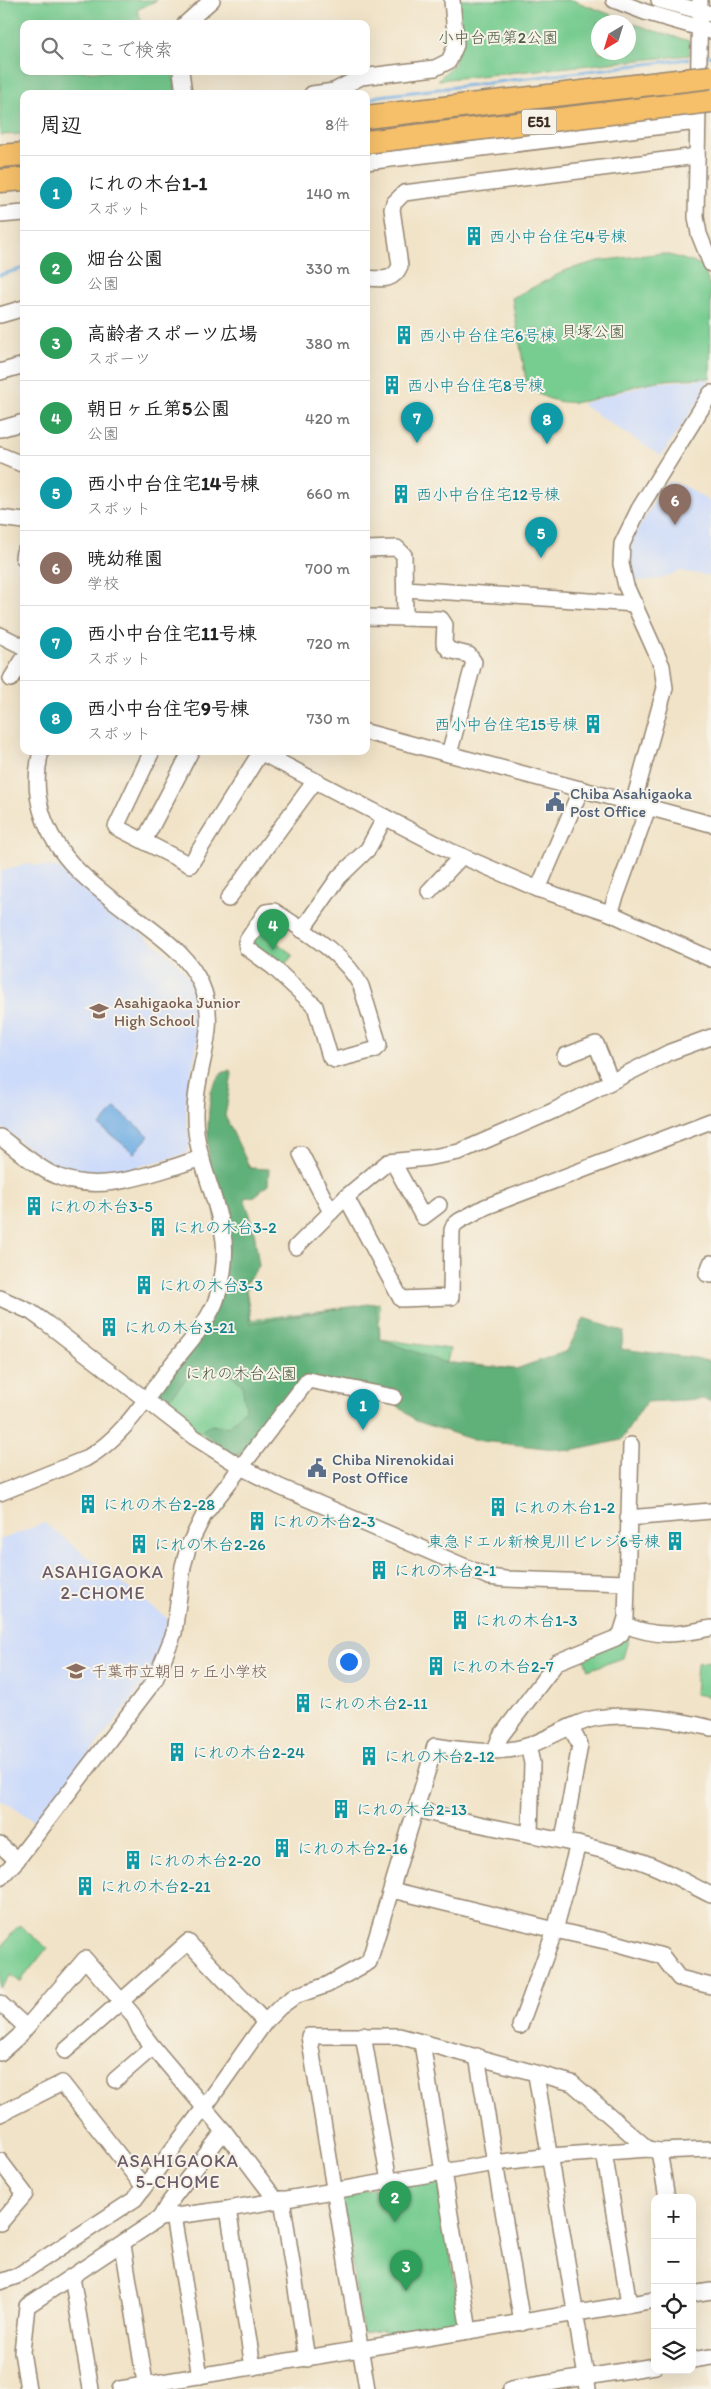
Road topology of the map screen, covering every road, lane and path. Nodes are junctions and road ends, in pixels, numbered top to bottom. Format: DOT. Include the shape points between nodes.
graph roads {
  1 [pos="212,0"];
  2 [pos="452,0"];
  3 [pos="614,0"];
  4 [pos="659,0"];
  5 [pos="703,9"];
  6 [pos="190,20"];
  7 [pos="705,29"];
  8 [pos="182,75"];
  9 [pos="711,77"];
  10 [pos="183,90"];
  11 [pos="336,90"];
  12 [pos="711,102"];
  13 [pos="370,118"];
  14 [pos="697,122"];
  15 [pos="370,142"];
  16 [pos="20,154"];
  17 [pos="0,156"];
  18 [pos="697,156"];
  19 [pos="370,162"];
  20 [pos="20,179"];
  21 [pos="0,181"];
  22 [pos="20,213"];
  23 [pos="0,215"];
  24 [pos="711,264"];
  25 [pos="370,278"];
  26 [pos="20,309"];
  27 [pos="0,315"];
  28 [pos="20,366"];
  29 [pos="0,372"];
  30 [pos="711,392"];
  31 [pos="20,423"];
  32 [pos="0,429"];
  33 [pos="0,455"];
  34 [pos="20,463"];
  35 [pos="0,518"];
  36 [pos="20,520"];
  37 [pos="370,549"];
  38 [pos="405,589"];
  39 [pos="634,604"];
  40 [pos="370,617"];
  41 [pos="405,618"];
  42 [pos="0,635"];
  43 [pos="20,645"];
  44 [pos="20,664"];
  45 [pos="11,679"];
  46 [pos="370,733"];
  47 [pos="448,754"];
  48 [pos="40,755"];
  49 [pos="150,755"];
  50 [pos="189,755"];
  51 [pos="257,755"];
  52 [pos="265,755"];
  53 [pos="315,781"];
  54 [pos="581,789"];
  55 [pos="633,804"];
  56 [pos="648,808"];
  57 [pos="385,817"];
  58 [pos="711,824"];
  59 [pos="144,841"];
  60 [pos="462,856"];
  61 [pos="538,889"];
  62 [pos="429,891"];
  63 [pos="228,899"];
  64 [pos="610,913"];
  65 [pos="302,930"];
  66 [pos="711,959"];
  67 [pos="711,1037"];
  68 [pos="565,1056"];
  69 [pos="611,1081"];
  70 [pos="711,1121"];
  71 [pos="0,1137"];
  72 [pos="301,1154"];
  73 [pos="202,1158"];
  74 [pos="393,1162"];
  75 [pos="346,1197"];
  76 [pos="440,1205"];
  77 [pos="330,1212"];
  78 [pos="296,1247"];
  79 [pos="711,1263"];
  80 [pos="711,1275"];
  81 [pos="0,1298"];
  82 [pos="394,1396"];
  83 [pos="144,1400"];
  84 [pos="631,1445"];
  85 [pos="240,1467"];
  86 [pos="0,1493"];
  87 [pos="711,1511"];
  88 [pos="628,1518"];
  89 [pos="626,1583"];
  90 [pos="625,1625"];
  91 [pos="711,1628"];
  92 [pos="571,1728"];
  93 [pos="711,1728"];
  94 [pos="528,1746"];
  95 [pos="495,1750"];
  96 [pos="416,1809"];
  97 [pos="530,1833"];
  98 [pos="563,1840"];
  99 [pos="578,1844"];
  100 [pos="0,1845"];
  101 [pos="17,1860"];
  102 [pos="0,1878"];
  103 [pos="392,1890"];
  104 [pos="711,1895"];
  105 [pos="556,1930"];
  106 [pos="711,1986"];
  107 [pos="122,2002"];
  108 [pos="0,2003"];
  109 [pos="265,2022"];
  110 [pos="520,2026"];
  111 [pos="26,2027"];
  112 [pos="363,2035"];
  113 [pos="422,2043"];
  114 [pos="153,2048"];
  115 [pos="65,2051"];
  116 [pos="0,2053"];
  117 [pos="477,2056"];
  118 [pos="536,2074"];
  119 [pos="115,2080"];
  120 [pos="204,2108"];
  121 [pos="0,2114"];
  122 [pos="224,2131"];
  123 [pos="711,2149"];
  124 [pos="654,2150"];
  125 [pos="604,2152"];
  126 [pos="550,2156"];
  127 [pos="0,2161"];
  128 [pos="495,2163"];
  129 [pos="441,2172"];
  130 [pos="389,2181"];
  131 [pos="144,2188"];
  132 [pos="334,2190"];
  133 [pos="666,2194"];
  134 [pos="279,2200"];
  135 [pos="228,2209"];
  136 [pos="167,2217"];
  137 [pos="0,2223"];
  138 [pos="123,2245"];
  139 [pos="72,2277"];
  140 [pos="0,2282"];
  141 [pos="711,2292"];
  142 [pos="696,2294"];
  143 [pos="651,2301"];
  144 [pos="629,2304"];
  145 [pos="576,2314"];
  146 [pos="522,2323"];
  147 [pos="469,2331"];
  148 [pos="360,2350"];
  149 [pos="711,2357"];
  150 [pos="307,2358"];
  151 [pos="696,2359"];
  152 [pos="253,2366"];
  153 [pos="651,2367"];
  154 [pos="200,2376"];
  155 [pos="587,2383"];
  156 [pos="146,2387"];
  157 [pos="28,2389"];
  158 [pos="91,2389"];
  159 [pos="120,2389"];
  160 [pos="367,2389"];
  161 [pos="511,2389"];
  1 -- 6 [label="street"];
  2 -- 11 [label="street" via="456,45 449,61 435,68 361,77"];
  3 -- 7 [label="street"];
  4 -- 5 [label="street"];
  5 -- 7 [label="street"];
  7 -- 14 [label="street"];
  8 -- 10 [label="street"];
  9 -- 13 [label="highway, E51, bridge"];
  12 -- 15 [label="highway, E51, bridge"];
  14 -- 18 [label="street"];
  14 -- 19 [label="street"];
  16 -- 17 [label="highway"];
  18 -- 24 [label="street" via="696,217"];
  18 -- 25 [label="street" via="404,193 392,209 400,266 386,280"];
  20 -- 21 [label="highway"];
  22 -- 23 [label="street"];
  26 -- 27 [label="street"];
  28 -- 29 [label="street"];
  30 -- 39 [label="street" via="639,509 622,544 621,564"];
  31 -- 32 [label="street"];
  33 -- 34 [label="street"];
  35 -- 36 [label="street"];
  37 -- 38 [label="street" via="397,548 404,555"];
  38 -- 39 [label="street"];
  38 -- 41 [label="street"];
  39 -- 55 [label="street" via="658,655 665,688"];
  40 -- 41 [label="street"];
  41 -- 47 [label="street" via="441,619 445,625 444,643 449,650 469,655 474,662"];
  42 -- 43 [label="street"];
  44 -- 45 [label="street"];
  46 -- 47 [label="street"];
  47 -- 54 [label="street"];
  48 -- 73 [label="street" via="40,807 52,840 82,875 178,951 192,967 201,985 208,1004 209,1021 195,1115"];
  49 -- 59 [label="street" via="116,827"];
  50 -- 59 [label="street"];
  51 -- 59 [label="street" via="190,865"];
  52 -- 53 [label="street"];
  53 -- 57 [label="street"];
  53 -- 63 [label="street"];
  54 -- 55 [label="street"];
  54 -- 61 [label="street"];
  55 -- 56 [label="street"];
  56 -- 58 [label="street"];
  56 -- 64 [label="street"];
  57 -- 60 [label="street"];
  57 -- 65 [label="street" via="368,849 339,877"];
  60 -- 61 [label="street"];
  60 -- 62 [label="street"];
  61 -- 64 [label="street"];
  64 -- 66 [label="street"];
  65 -- 65 [label="street" via="274,911 266,912 246,942 247,948 315,1006 330,1057 335,1060 374,1050 379,1045 357,978 341,960"];
  67 -- 69 [label="street" via="670,1052"];
  68 -- 69 [label="street" via="596,1044"];
  69 -- 74 [label="street" via="553,1111 459,1152"];
  70 -- 75 [label="street" via="485,1207 459,1221 452,1230 452,1297 401,1300"];
  71 -- 73 [label="street" via="52,1174 91,1184 117,1182"];
  72 -- 77 [label="street"];
  73 -- 83 [label="street" via="224,1242 221,1283 203,1324"];
  74 -- 75 [label="street" via="388,1162"];
  74 -- 76 [label="street" via="423,1216"];
  75 -- 77 [label="street"];
  77 -- 78 [label="street"];
  79 -- 80 [label="street" via="707,1274"];
  81 -- 83 [label="street" via="31,1312"];
  82 -- 85 [label="street" via="308,1380"];
  83 -- 85 [label="street"];
  83 -- 86 [label="street" via="121,1431 95,1453 64,1469"];
  84 -- 88 [label="street"];
  85 -- 89 [label="street" via="489,1577"];
  85 -- 101 [label="street" via="204,1515 189,1545 174,1633 155,1680"];
  87 -- 88 [label="street"];
  88 -- 89 [label="street"];
  89 -- 90 [label="street"];
  90 -- 91 [label="street" via="665,1636"];
  90 -- 95 [label="street" via="622,1634 616,1638 558,1662 500,1737"];
  92 -- 93 [label="street" via="596,1718 641,1718"];
  92 -- 94 [label="street"];
  92 -- 98 [label="street" via="580,1745"];
  94 -- 95 [label="street"];
  94 -- 97 [label="street" via="532,1763"];
  95 -- 96 [label="street" via="435,1746"];
  96 -- 97 [label="street" via="456,1820"];
  96 -- 103 [label="street"];
  97 -- 98 [label="street"];
  98 -- 99 [label="street"];
  99 -- 104 [label="street" via="634,1859"];
  99 -- 105 [label="street"];
  100 -- 101 [label="street"];
  101 -- 102 [label="street"];
  103 -- 105 [label="street"];
  103 -- 109 [label="street" via="369,1962 327,1985 295,1996"];
  105 -- 106 [label="street" via="662,1956 679,1978"];
  105 -- 110 [label="street"];
  107 -- 109 [label="street" via="188,1942"];
  107 -- 111 [label="street" via="85,1959"];
  107 -- 114 [label="street"];
  107 -- 115 [label="street"];
  108 -- 111 [label="street"];
  109 -- 120 [label="street"];
  111 -- 116 [label="street"];
  112 -- 113 [label="street" via="399,2036"];
  112 -- 130 [label="street"];
  112 -- 132 [label="street" via="309,2036"];
  113 -- 117 [label="street"];
  113 -- 129 [label="street"];
  114 -- 119 [label="street"];
  114 -- 120 [label="street"];
  117 -- 118 [label="street"];
  117 -- 128 [label="street"];
  118 -- 124 [label="street" via="572,2083"];
  118 -- 126 [label="street"];
  120 -- 122 [label="street"];
  120 -- 131 [label="street"];
  121 -- 131 [label="street" via="62,2083"];
  122 -- 134 [label="street"];
  122 -- 136 [label="street" via="168,2204"];
  123 -- 124 [label="street"];
  124 -- 125 [label="street"];
  124 -- 133 [label="street"];
  125 -- 126 [label="street"];
  125 -- 144 [label="street"];
  126 -- 128 [label="street"];
  126 -- 145 [label="street"];
  127 -- 137 [label="street" via="25,2194"];
  128 -- 129 [label="street"];
  128 -- 146 [label="street"];
  129 -- 130 [label="street"];
  129 -- 147 [label="street"];
  130 -- 132 [label="street"];
  131 -- 140 [label="street" via="135,2199 17,2276"];
  132 -- 134 [label="street"];
  132 -- 148 [label="street"];
  134 -- 135 [label="street"];
  134 -- 150 [label="street"];
  135 -- 136 [label="street"];
  135 -- 152 [label="street"];
  136 -- 138 [label="street"];
  136 -- 154 [label="street"];
  138 -- 139 [label="street"];
  138 -- 156 [label="street"];
  139 -- 157 [label="street" via="27,2306 22,2352"];
  139 -- 158 [label="street"];
  141 -- 142 [label="street"];
  143 -- 144 [label="street"];
  144 -- 145 [label="street"];
  145 -- 146 [label="street"];
  145 -- 155 [label="street"];
  146 -- 147 [label="street"];
  147 -- 148 [label="street"];
  148 -- 150 [label="street"];
  148 -- 160 [label="street"];
  149 -- 151 [label="street"];
  150 -- 152 [label="street"];
  152 -- 154 [label="street"];
  153 -- 155 [label="street"];
  154 -- 156 [label="street"];
  155 -- 161 [label="street"];
  156 -- 159 [label="street"];
}
